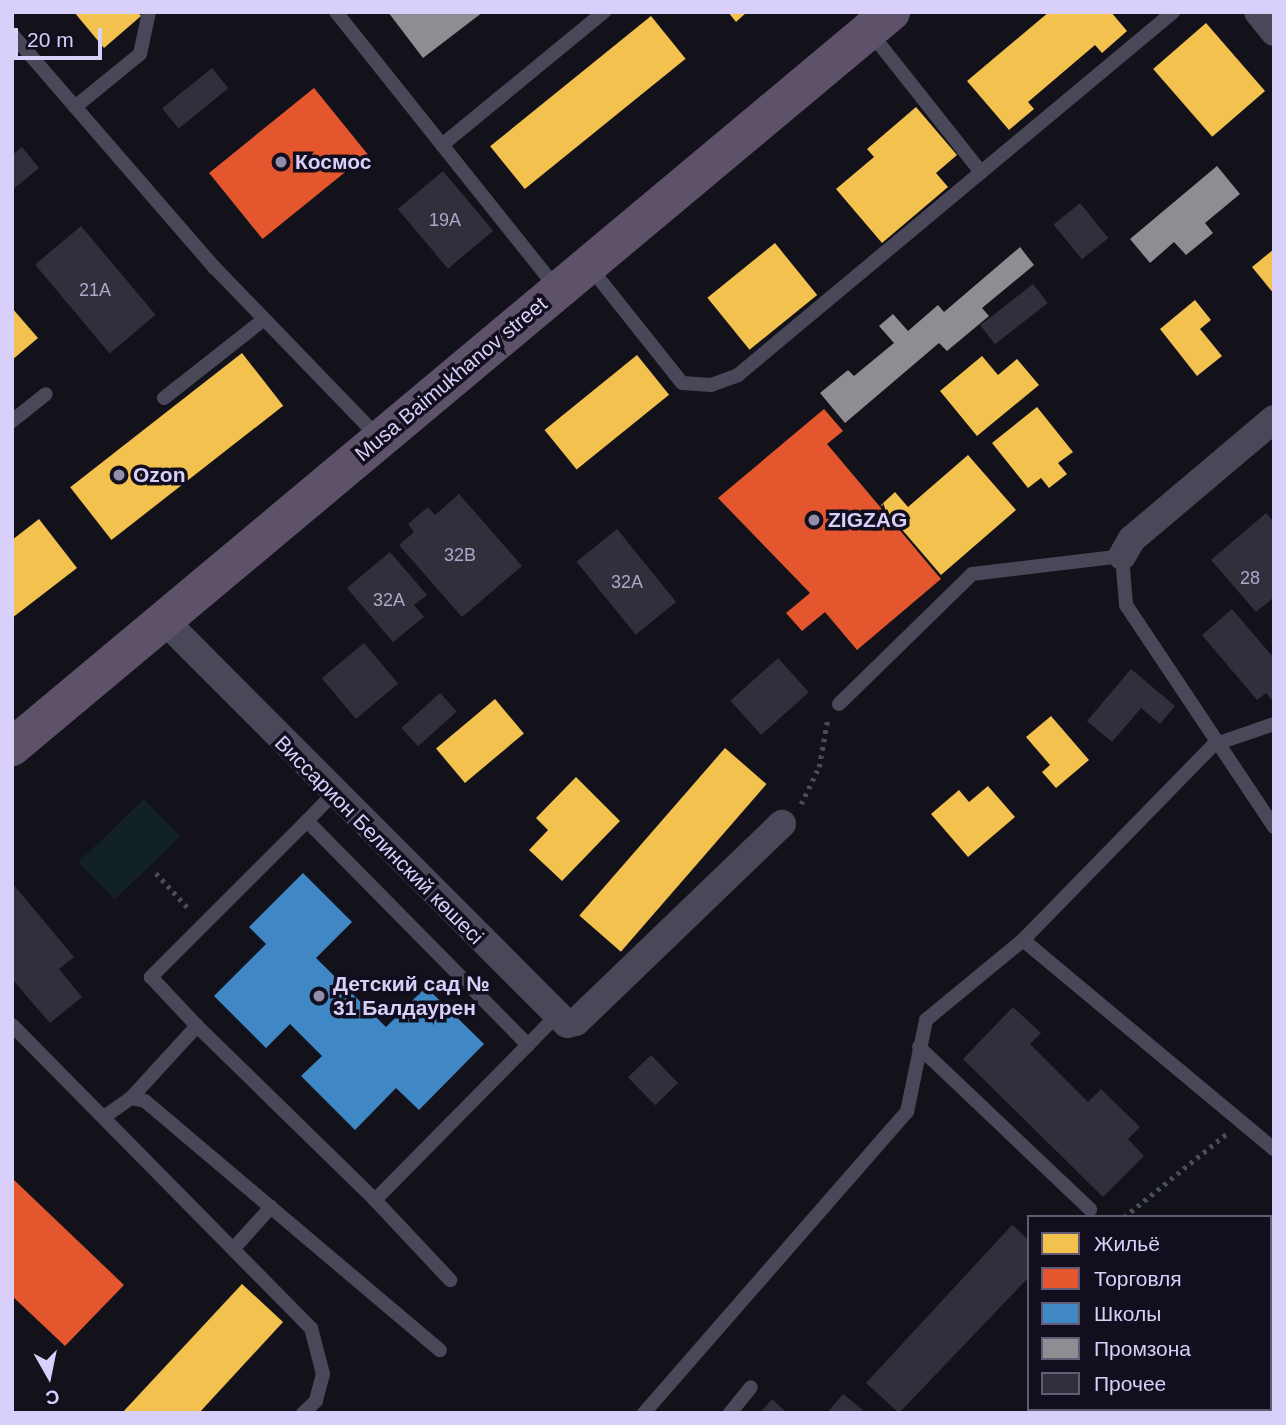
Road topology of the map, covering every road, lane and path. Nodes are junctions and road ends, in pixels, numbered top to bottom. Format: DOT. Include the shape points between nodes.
graph roads {
  1 [pos="149,12"];
  2 [pos="336,12"];
  3 [pos="604,12"];
  4 [pos="1173,12"];
  5 [pos="1258,12"];
  6 [pos="880,22"];
  7 [pos="1274,32"];
  8 [pos="12,34"];
  9 [pos="75,107"];
  10 [pos="442,145"];
  11 [pos="982,172"];
  12 [pos="588,265"];
  13 [pos="558,290"];
  14 [pos="263,320"];
  15 [pos="46,394"];
  16 [pos="164,398"];
  17 [pos="1274,419"];
  18 [pos="12,421"];
  19 [pos="380,438"];
  20 [pos="1122,556"];
  21 [pos="165,621"];
  22 [pos="839,704"];
  23 [pos="1274,723"];
  24 [pos="1213,744"];
  25 [pos="12,747"];
  26 [pos="333,794"];
  27 [pos="307,821"];
  28 [pos="782,824"];
  29 [pos="1274,827"];
  30 [pos="156,873"];
  31 [pos="203,925"];
  32 [pos="1023,940"];
  33 [pos="555,1017"];
  34 [pos="12,1025"];
  35 [pos="197,1026"];
  36 [pos="528,1045"];
  37 [pos="919,1047"];
  38 [pos="131,1098"];
  39 [pos="104,1117"];
  40 [pos="1243,1121"];
  41 [pos="1274,1149"];
  42 [pos="375,1200"];
  43 [pos="271,1207"];
  44 [pos="1090,1209"];
  45 [pos="1126,1215"];
  46 [pos="235,1247"];
  47 [pos="450,1280"];
  48 [pos="440,1350"];
  49 [pos="751,1387"];
  50 [pos="303,1413"];
  51 [pos="644,1413"];
  52 [pos="730,1413"];
  1 -- 9 [label="lane" via="140,54"];
  2 -- 10 [label="lane"];
  3 -- 10 [label="lane"];
  4 -- 11 [label="lane"];
  5 -- 7 [label="street"];
  6 -- 11 [label="lane"];
  6 -- 12 [label="main road, Musa Baimukhanov street"];
  8 -- 9 [label="lane"];
  9 -- 14 [label="lane"];
  10 -- 13 [label="lane"];
  11 -- 12 [label="lane" via="738,375 711,385 682,383"];
  12 -- 13 [label="main road, Musa Baimukhanov street"];
  13 -- 19 [label="main road, Musa Baimukhanov street"];
  14 -- 16 [label="lane"];
  14 -- 19 [label="lane"];
  15 -- 18 [label="lane"];
  17 -- 20 [label="street" via="1132,539"];
  19 -- 21 [label="main road, Musa Baimukhanov street"];
  20 -- 22 [label="lane" via="971,574"];
  20 -- 24 [label="lane" via="1126,605"];
  21 -- 25 [label="main road, Musa Baimukhanov street"];
  21 -- 26 [label="street, Виссарион Белинский көшесі"];
  22 -- 28 [label="path" via="821,731 819,767 809,795"];
  23 -- 24 [label="lane"];
  24 -- 29 [label="lane"];
  24 -- 32 [label="lane"];
  26 -- 27 [label="lane"];
  26 -- 33 [label="street, Виссарион Белинский көшесі"];
  27 -- 31 [label="lane"];
  27 -- 36 [label="lane"];
  28 -- 33 [label="street" via="576,1022"];
  30 -- 31 [label="path"];
  31 -- 35 [label="lane" via="150,977"];
  32 -- 37 [label="lane" via="926,1020"];
  32 -- 40 [label="lane"];
  33 -- 36 [label="lane"];
  34 -- 39 [label="lane"];
  35 -- 38 [label="lane"];
  35 -- 42 [label="lane"];
  36 -- 42 [label="lane"];
  37 -- 44 [label="lane"];
  37 -- 51 [label="lane" via="907,1112"];
  38 -- 39 [label="lane"];
  38 -- 43 [label="lane" via="145,1101"];
  39 -- 46 [label="lane"];
  40 -- 41 [label="lane"];
  40 -- 45 [label="path"];
  42 -- 47 [label="lane"];
  43 -- 46 [label="lane"];
  43 -- 48 [label="lane"];
  46 -- 50 [label="lane" via="312,1328 323,1374 316,1401"];
  49 -- 52 [label="lane"];
}
